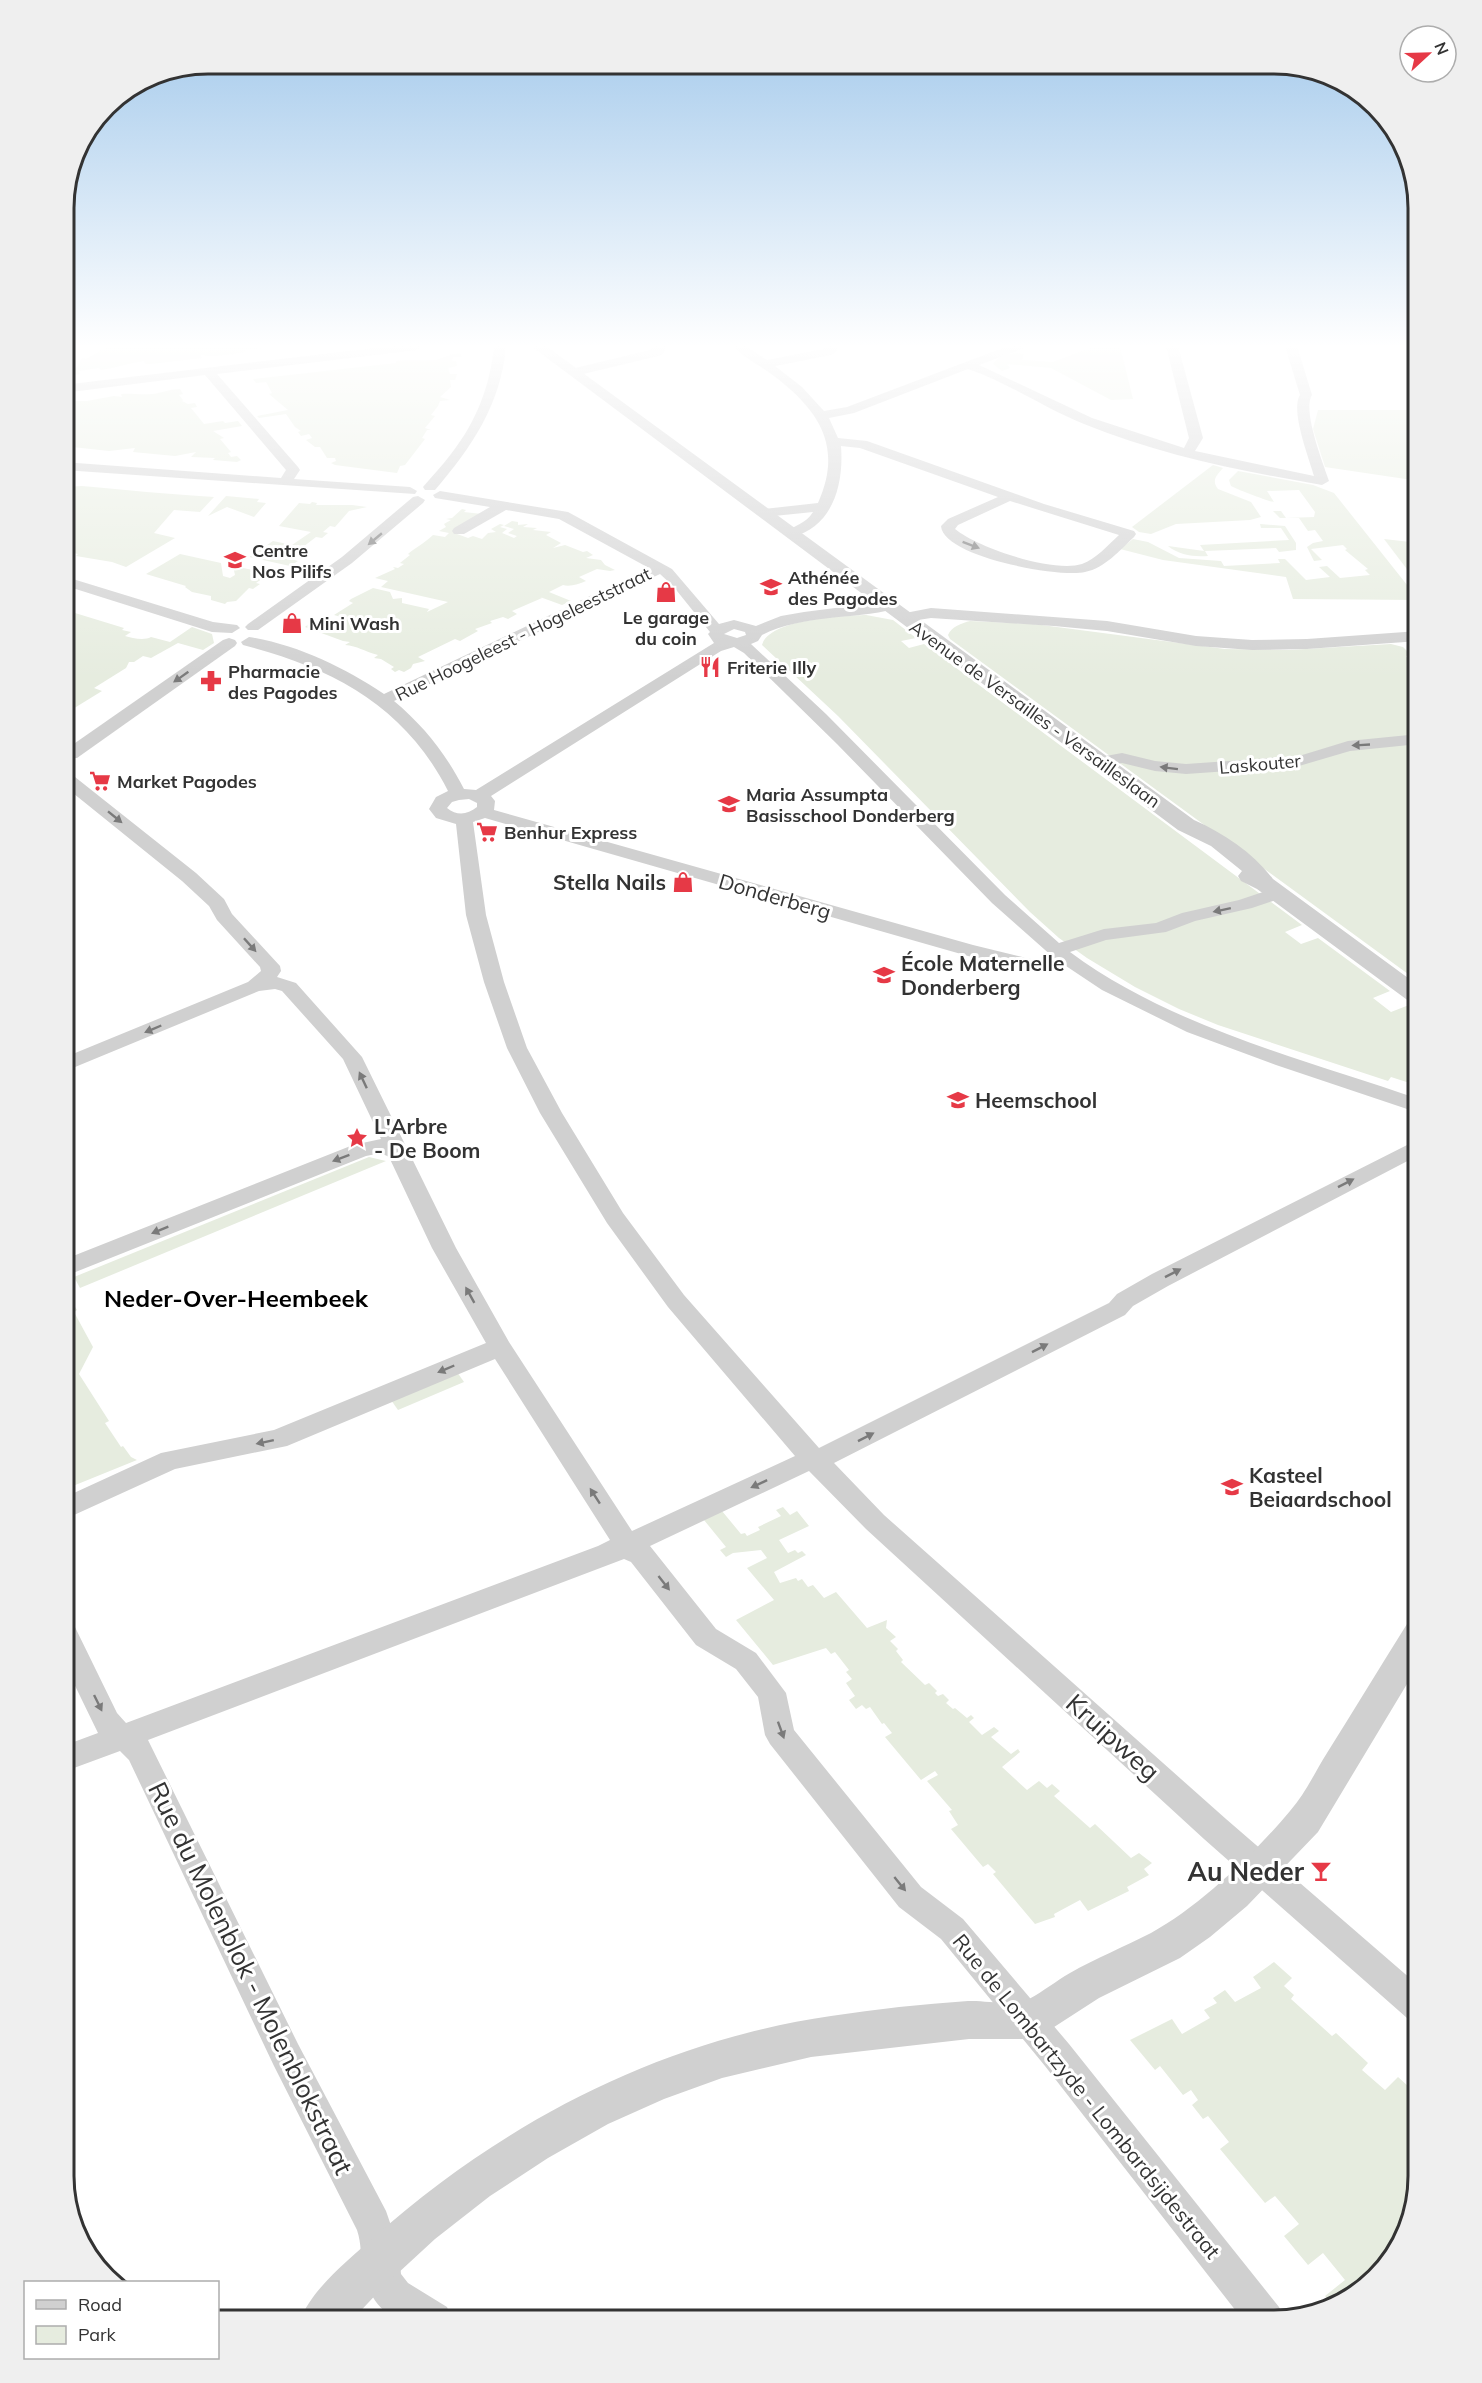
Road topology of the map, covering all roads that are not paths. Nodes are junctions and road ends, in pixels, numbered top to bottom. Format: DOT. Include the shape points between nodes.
graph roads {
  1 [pos="282,457"];
  2 [pos="457,457"];
  3 [pos="689,457"];
  4 [pos="835,457"];
  5 [pos="899,457"];
  6 [pos="1207,457"];
  7 [pos="1314,457"];
  8 [pos="74,467"];
  9 [pos="285,482"];
  10 [pos="435,491"];
  11 [pos="414,495"];
  12 [pos="1009,496"];
  13 [pos="504,505"];
  14 [pos="823,507"];
  15 [pos="764,513"];
  16 [pos="459,531"];
  17 [pos="792,533"];
  18 [pos="661,568"];
  19 [pos="74,584"];
  20 [pos="897,612"];
  21 [pos="224,633"];
  22 [pos="732,636"];
  23 [pos="1408,636"];
  24 [pos="257,638"];
  25 [pos="384,700"];
  26 [pos="1408,741"];
  27 [pos="1101,762"];
  28 [pos="74,766"];
  29 [pos="74,770"];
  30 [pos="458,794"];
  31 [pos="475,809"];
  32 [pos="1271,888"];
  33 [pos="1063,955"];
  34 [pos="255,986"];
  35 [pos="1408,989"];
  36 [pos="74,1061"];
  37 [pos="1408,1102"];
  38 [pos="396,1152"];
  39 [pos="1408,1152"];
  40 [pos="74,1265"];
  41 [pos="500,1347"];
  42 [pos="813,1460"];
  43 [pos="74,1505"];
  44 [pos="621,1546"];
  45 [pos="1408,1652"];
  46 [pos="74,1654"];
  47 [pos="122,1737"];
  48 [pos="74,1755"];
  49 [pos="1260,1868"];
  50 [pos="1408,1997"];
  51 [pos="1028,2020"];
  52 [pos="380,2261"];
  53 [pos="333,2309"];
  54 [pos="416,2309"];
  55 [pos="1258,2310"];
  1 -- 9 [label="street" via="293,470"];
  2 -- 10 [label="street"];
  3 -- 15 [label="street, Avenue de Versailles - Versailleslaan"];
  4 -- 14 [label="street"];
  5 -- 12 [label="street"];
  6 -- 7 [label="street" via="1322,481"];
  8 -- 9 [label="street"];
  9 -- 11 [label="street"];
  10 -- 11 [label="street" via="429,499"];
  10 -- 13 [label="street"];
  11 -- 24 [label="street, one-way" via="348,560"];
  12 -- 12 [label="street, one-way" via="952,522 948,530 966,544 1033,566 1065,570 1088,566 1129,534"];
  13 -- 16 [label="street"];
  13 -- 18 [label="street" via="563,515"];
  14 -- 15 [label="street"];
  14 -- 17 [label="street" via="811,526"];
  15 -- 17 [label="street, Avenue de Versailles - Versailleslaan"];
  17 -- 20 [label="street, Avenue de Versailles - Versailleslaan"];
  18 -- 22 [label="street"];
  18 -- 25 [label="street, Rue Hoogeleest - Hogeleeststraat"];
  19 -- 21 [label="street"];
  20 -- 22 [label="street" via="813,615"];
  20 -- 23 [label="street" via="1035,619 1252,645"];
  20 -- 27 [label="street, Avenue de Versailles - Versailleslaan"];
  21 -- 24 [label="street"];
  21 -- 28 [label="street, one-way"];
  22 -- 31 [label="street"];
  22 -- 33 [label="street" via="832,728 977,877"];
  24 -- 25 [label="street" via="331,670"];
  25 -- 30 [label="street" via="426,739"];
  26 -- 27 [label="street, Laskouter, one-way" via="1350,746 1308,760 1194,769 1122,758"];
  27 -- 32 [label="street, Avenue de Versailles - Versailleslaan" via="1185,825 1214,852"];
  29 -- 34 [label="street, one-way" via="217,903 223,915 270,966 270,975"];
  30 -- 31 [label="street"];
  30 -- 31 [label="street" via="440,802 438,809 449,818"];
  31 -- 33 [label="street, Donderberg" via="968,950 1035,966"];
  31 -- 42 [label="street, Kruipweg" via="474,899 484,950 508,1023 539,1092 633,1244 709,1341"];
  32 -- 33 [label="street, Donderberg, one-way" via="1245,904 1159,928 1104,935"];
  32 -- 35 [label="street, Avenue de Versailles - Versailleslaan"];
  33 -- 37 [label="street" via="1130,997 1200,1030"];
  34 -- 36 [label="street, one-way"];
  38 -- 34 [label="street, one-way" via="355,1063 344,1048 289,987 276,983"];
  38 -- 40 [label="street, one-way" via="382,1146 360,1150"];
  41 -- 38 [label="street, one-way"];
  42 -- 39 [label="street, one-way" via="835,1453 1106,1314 1151,1285"];
  41 -- 43 [label="street, one-way" via="278,1438 170,1460"];
  44 -- 41 [label="street, one-way" via="620,1534"];
  42 -- 44 [label="street, one-way"];
  42 -- 49 [label="street, Kruipweg" via="923,1566"];
  44 -- 47 [label="street"];
  44 -- 51 [label="street, Rue de Lombartzyde - Lombardsijdestraat, one-way" via="641,1554 706,1637 747,1661 772,1693 780,1734 910,1897 952,1929"];
  45 -- 49 [label="street" via="1315,1806"];
  46 -- 47 [label="street, Rue du Molenblok - Molenblokstraat, one-way" via="111,1729"];
  47 -- 48 [label="street"];
  47 -- 52 [label="street, Rue du Molenblok - Molenblokstraat" via="140,1751 286,2055 373,2224"];
  49 -- 50 [label="street, Kruipweg"];
  49 -- 51 [label="street" via="1216,1910 1182,1935 1085,1985"];
  51 -- 52 [label="street" via="969,2020 819,2037 754,2050 684,2071 541,2138 430,2217"];
  51 -- 55 [label="street, Rue de Lombartzyde - Lombardsijdestraat"];
  52 -- 53 [label="street"];
  52 -- 54 [label="street, Rue du Molenblok - Molenblokstraat" via="394,2296"];
}
